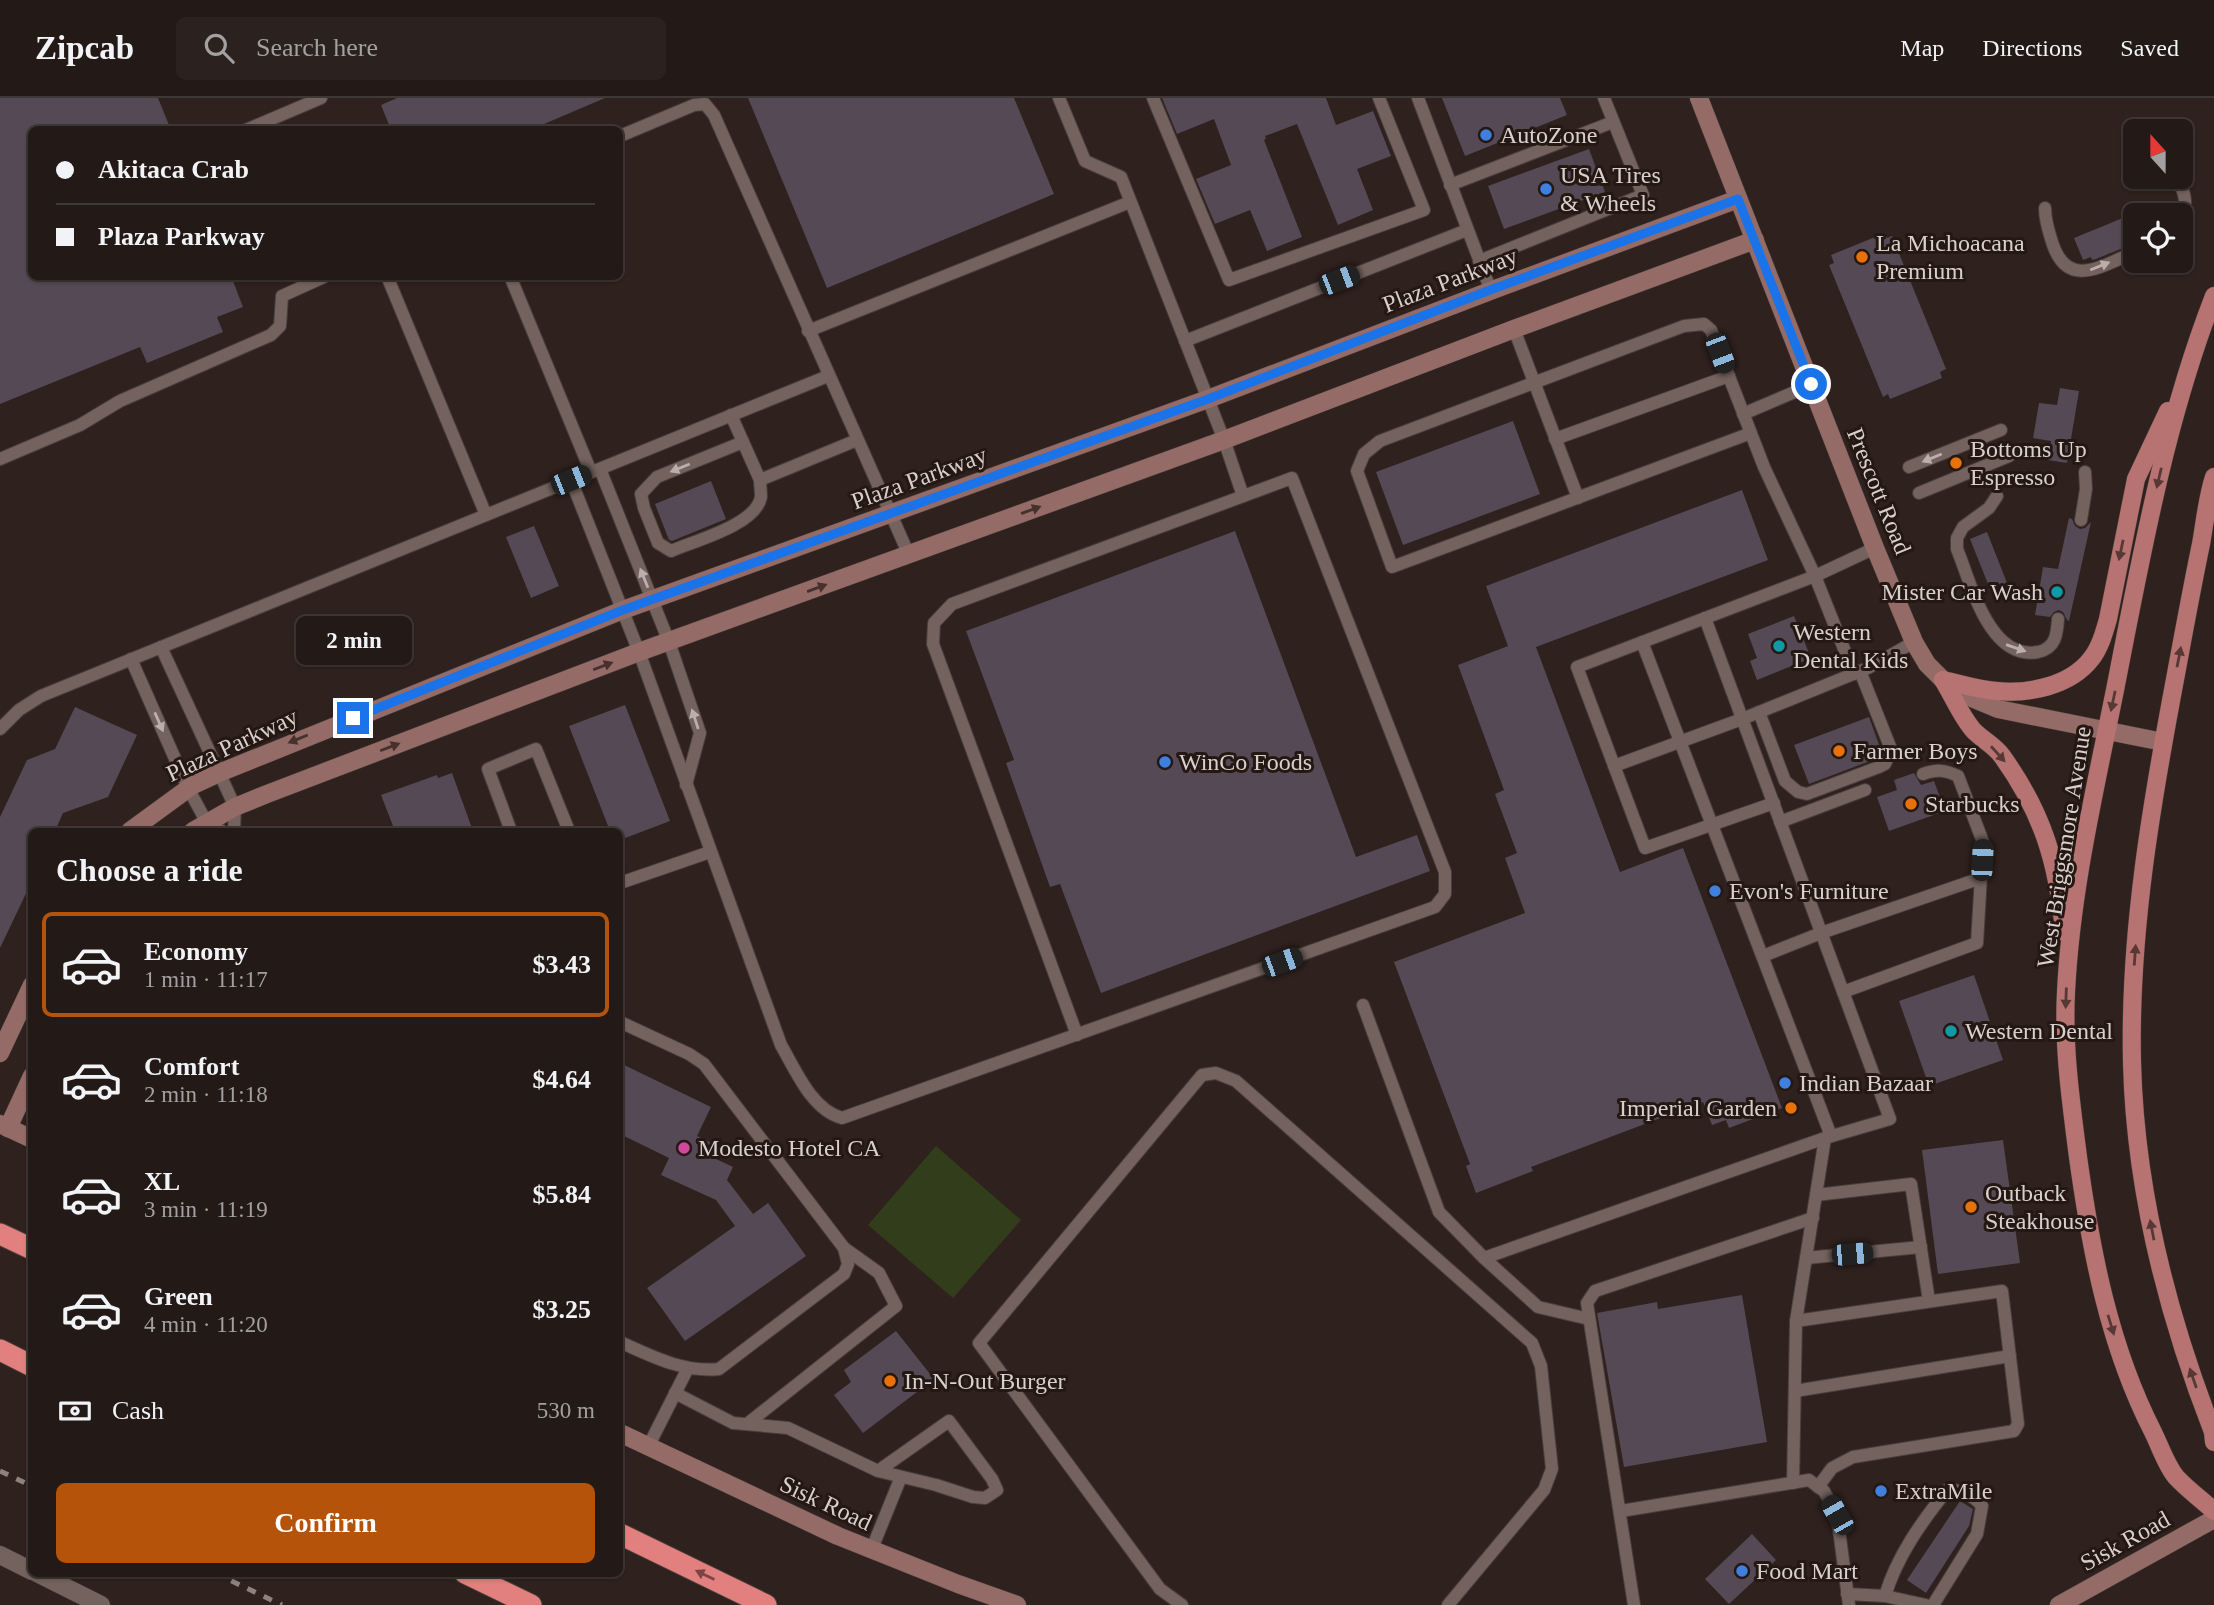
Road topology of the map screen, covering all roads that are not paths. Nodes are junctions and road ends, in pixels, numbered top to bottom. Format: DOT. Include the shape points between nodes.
graph roads {
  1 [pos="321,98"];
  2 [pos="1059,98"];
  3 [pos="1153,98"];
  4 [pos="1379,98"];
  5 [pos="1418,98"];
  6 [pos="1604,98"];
  7 [pos="1699,98"];
  8 [pos="1613,122"];
  9 [pos="255,126"];
  10 [pos="623,135"];
  11 [pos="1450,185"];
  12 [pos="1738,199"];
  13 [pos="1130,201"];
  14 [pos="2045,208"];
  15 [pos="1467,230"];
  16 [pos="1755,240"];
  17 [pos="2123,257"];
  18 [pos="1479,261"];
  19 [pos="317,280"];
  20 [pos="389,280"];
  21 [pos="512,280"];
  22 [pos="1490,290"];
  23 [pos="2214,296"];
  24 [pos="1514,329"];
  25 [pos="808,331"];
  26 [pos="1185,341"];
  27 [pos="2186,373"];
  28 [pos="828,376"];
  29 [pos="1728,376"];
  30 [pos="1534,383"];
  31 [pos="1811,384"];
  32 [pos="1208,399"];
  33 [pos="1743,414"];
  34 [pos="731,415"];
  35 [pos="2001,430"];
  36 [pos="1751,433"];
  37 [pos="1555,439"];
  38 [pos="857,440"];
  39 [pos="1224,440"];
  40 [pos="743,442"];
  41 [pos="2009,456"];
  42 [pos="0,458"];
  43 [pos="1909,467"];
  44 [pos="595,470"];
  45 [pos="2085,472"];
  46 [pos="2213,479"];
  47 [pos="571,480"];
  48 [pos="760,480"];
  49 [pos="1919,493"];
  50 [pos="1243,496"];
  51 [pos="1997,496"];
  52 [pos="1577,498"];
  53 [pos="890,514"];
  54 [pos="485,515"];
  55 [pos="2081,520"];
  56 [pos="1875,548"];
  57 [pos="909,555"];
  58 [pos="1815,576"];
  59 [pos="653,600"];
  60 [pos="623,610"];
  61 [pos="1705,618"];
  62 [pos="2058,619"];
  63 [pos="669,642"];
  64 [pos="1642,642"];
  65 [pos="1914,642"];
  66 [pos="161,647"];
  67 [pos="639,652"];
  68 [pos="131,659"];
  69 [pos="1857,673"];
  70 [pos="1943,680"];
  71 [pos="1759,712"];
  72 [pos="1742,719"];
  73 [pos="0,729"];
  74 [pos="2106,732"];
  75 [pos="1681,742"];
  76 [pos="2163,743"];
  77 [pos="1614,766"];
  78 [pos="219,773"];
  79 [pos="1923,774"];
  80 [pos="686,785"];
  81 [pos="188,788"];
  82 [pos="1865,789"];
  83 [pos="1774,803"];
  84 [pos="235,807"];
  85 [pos="1780,822"];
  86 [pos="1713,826"];
  87 [pos="134,828"];
  88 [pos="207,828"];
  89 [pos="234,828"];
  90 [pos="510,828"];
  91 [pos="568,828"];
  92 [pos="710,852"];
  93 [pos="1981,878"];
  94 [pos="623,882"];
  95 [pos="1821,933"];
  96 [pos="1763,956"];
  97 [pos="2067,965"];
  98 [pos="1843,992"];
  99 [pos="28,994"];
  100 [pos="1363,1005"];
  101 [pos="623,1023"];
  102 [pos="1077,1035"];
  103 [pos="0,1053"];
  104 [pos="28,1083"];
  105 [pos="4,1126"];
  106 [pos="28,1137"];
  107 [pos="1828,1137"];
  108 [pos="1816,1195"];
  109 [pos="1813,1218"];
  110 [pos="0,1234"];
  111 [pos="28,1247"];
  112 [pos="1921,1247"];
  113 [pos="844,1248"];
  114 [pos="1484,1258"];
  115 [pos="1806,1258"];
  116 [pos="1929,1301"];
  117 [pos="1589,1319"];
  118 [pos="1796,1321"];
  119 [pos="623,1343"];
  120 [pos="0,1350"];
  121 [pos="2010,1356"];
  122 [pos="28,1364"];
  123 [pos="688,1368"];
  124 [pos="1795,1391"];
  125 [pos="675,1393"];
  126 [pos="747,1424"];
  127 [pos="623,1434"];
  128 [pos="2214,1442"];
  129 [pos="648,1447"];
  130 [pos="878,1471"];
  131 [pos="901,1477"];
  132 [pos="1793,1483"];
  133 [pos="1818,1486"];
  134 [pos="1621,1511"];
  135 [pos="2214,1511"];
  136 [pos="2214,1519"];
  137 [pos="623,1535"];
  138 [pos="872,1551"];
  139 [pos="0,1555"];
  140 [pos="28,1569"];
  141 [pos="45,1577"];
  142 [pos="472,1577"];
  143 [pos="1885,1596"];
  144 [pos="1848,1600"];
  145 [pos="102,1605"];
  146 [pos="531,1605"];
  147 [pos="766,1605"];
  148 [pos="1017,1605"];
  149 [pos="1182,1605"];
  150 [pos="1448,1605"];
  151 [pos="1634,1605"];
  152 [pos="1926,1605"];
  153 [pos="1933,1605"];
  154 [pos="2059,1605"];
  1 -- 9 [label="lane"];
  2 -- 13 [label="lane" via="1085,161 1121,177"];
  3 -- 4 [label="lane" via="1229,280 1423,210"];
  5 -- 11 [label="lane"];
  6 -- 8 [label="lane"];
  7 -- 12 [label="street, Prescott Road"];
  8 -- 11 [label="lane"];
  8 -- 18 [label="lane" via="1643,195"];
  10 -- 25 [label="lane" via="705,104 714,114"];
  11 -- 15 [label="lane"];
  12 -- 16 [label="street, Prescott Road"];
  12 -- 22 [label="street, Plaza Parkway"];
  13 -- 25 [label="lane"];
  13 -- 26 [label="lane"];
  14 -- 17 [label="lane, one-way" via="2045,221 2064,265 2074,271 2089,271"];
  15 -- 18 [label="lane"];
  15 -- 26 [label="lane"];
  16 -- 24 [label="street"];
  16 -- 31 [label="street, Prescott Road"];
  18 -- 22 [label="lane"];
  19 -- 42 [label="lane" via="282,296 280,326 271,335"];
  20 -- 54 [label="lane"];
  21 -- 44 [label="lane"];
  22 -- 32 [label="street, Plaza Parkway"];
  23 -- 27 [label="main road, West Briggsmore Avenue"];
  24 -- 30 [label="lane"];
  24 -- 39 [label="street"];
  25 -- 28 [label="lane"];
  26 -- 32 [label="lane"];
  27 -- 70 [label="main road, one-way" via="2136,479 2108,619 2090,661 2065,680 2034,689 1997,691"];
  27 -- 74 [label="main road, West Briggsmore Avenue, one-way" via="2159,476"];
  28 -- 34 [label="lane"];
  28 -- 38 [label="lane"];
  29 -- 30 [label="lane" via="1711,330 1704,324 1684,326"];
  29 -- 33 [label="lane"];
  29 -- 37 [label="lane"];
  30 -- 37 [label="lane"];
  30 -- 52 [label="lane" via="1380,441 1364,454 1357,471 1392,567"];
  31 -- 33 [label="lane"];
  31 -- 56 [label="street, Prescott Road"];
  32 -- 39 [label="lane"];
  32 -- 53 [label="street, Plaza Parkway"];
  33 -- 36 [label="lane"];
  34 -- 40 [label="lane"];
  34 -- 44 [label="lane"];
  35 -- 43 [label="lane, one-way"];
  36 -- 52 [label="lane"];
  36 -- 58 [label="lane"];
  37 -- 52 [label="lane"];
  38 -- 48 [label="lane"];
  38 -- 53 [label="lane"];
  39 -- 50 [label="lane"];
  57 -- 39 [label="street, one-way"];
  40 -- 48 [label="lane"];
  40 -- 48 [label="lane, one-way" via="657,477 641,494 657,543 671,551 743,522 761,498"];
  41 -- 49 [label="lane"];
  44 -- 47 [label="lane"];
  59 -- 44 [label="lane, one-way"];
  45 -- 55 [label="lane"];
  76 -- 46 [label="main road, one-way"];
  47 -- 54 [label="lane"];
  47 -- 60 [label="lane"];
  50 -- 102 [label="lane" via="952,604 934,623 933,644"];
  50 -- 102 [label="lane" via="1292,478 1446,872 1445,894 1435,907"];
  51 -- 62 [label="lane, one-way" via="1956,538 1984,617 2005,644 2030,652 2051,646"];
  53 -- 57 [label="lane"];
  53 -- 59 [label="street, Plaza Parkway"];
  54 -- 66 [label="lane"];
  56 -- 58 [label="lane"];
  56 -- 65 [label="street, Prescott Road"];
  63 -- 57 [label="street, one-way"];
  58 -- 61 [label="lane"];
  58 -- 69 [label="lane"];
  59 -- 60 [label="street, Plaza Parkway"];
  59 -- 63 [label="lane"];
  60 -- 67 [label="lane"];
  60 -- 78 [label="street, Plaza Parkway, one-way"];
  61 -- 64 [label="lane"];
  61 -- 72 [label="lane"];
  63 -- 67 [label="street"];
  80 -- 63 [label="lane, one-way" via="700,733"];
  64 -- 75 [label="lane"];
  64 -- 77 [label="lane" via="1577,667"];
  65 -- 69 [label="lane"];
  65 -- 70 [label="street, Prescott Road"];
  66 -- 68 [label="lane"];
  66 -- 78 [label="lane"];
  67 -- 80 [label="lane"];
  84 -- 67 [label="street, one-way"];
  68 -- 73 [label="lane" via="41,696"];
  68 -- 81 [label="lane, one-way"];
  69 -- 71 [label="lane"];
  69 -- 71 [label="lane" via="1891,749 1879,767 1807,794 1798,792 1785,781"];
  70 -- 74 [label="street, Prescott Road" via="1998,709"];
  70 -- 97 [label="main road, one-way" via="1973,730 2000,753 2033,807 2061,891"];
  71 -- 72 [label="lane"];
  72 -- 75 [label="lane"];
  72 -- 83 [label="lane"];
  74 -- 76 [label="street, Prescott Road"];
  74 -- 97 [label="main road, West Briggsmore Avenue"];
  75 -- 77 [label="lane"];
  75 -- 86 [label="lane"];
  128 -- 76 [label="main road, one-way" via="2160,1268 2138,1144 2133,1076 2132,991 2138,909"];
  77 -- 86 [label="lane" via="1645,849"];
  78 -- 81 [label="street, Plaza Parkway"];
  78 -- 84 [label="lane"];
  79 -- 93 [label="lane" via="1937,769 1958,776 1983,842"];
  80 -- 92 [label="lane"];
  81 -- 87 [label="street, Plaza Parkway"];
  81 -- 88 [label="lane"];
  82 -- 85 [label="lane"];
  83 -- 85 [label="lane"];
  83 -- 86 [label="lane"];
  84 -- 88 [label="street"];
  84 -- 89 [label="lane"];
  85 -- 95 [label="lane"];
  86 -- 96 [label="lane"];
  90 -- 91 [label="lane" via="488,769 536,749"];
  92 -- 94 [label="lane"];
  92 -- 102 [label="lane" via="781,1045 809,1093 828,1114 842,1118"];
  93 -- 95 [label="lane"];
  93 -- 98 [label="lane" via="1977,943"];
  95 -- 96 [label="lane"];
  95 -- 98 [label="lane"];
  96 -- 107 [label="lane"];
  97 -- 135 [label="main road, West Briggsmore Avenue, one-way" via="2068,1084 2089,1232 2110,1322 2140,1407 2175,1476"];
  98 -- 107 [label="lane" via="1890,1119"];
  99 -- 103 [label="street"];
  100 -- 114 [label="lane" via="1439,1212"];
  101 -- 113 [label="lane" via="704,1064"];
  104 -- 105 [label="street"];
  105 -- 106 [label="street"];
  107 -- 108 [label="lane"];
  107 -- 114 [label="lane"];
  108 -- 109 [label="lane"];
  108 -- 112 [label="lane" via="1911,1184"];
  109 -- 115 [label="lane"];
  109 -- 117 [label="lane" via="1595,1291 1587,1303"];
  110 -- 111 [label="highway"];
  112 -- 115 [label="lane"];
  112 -- 116 [label="lane"];
  113 -- 123 [label="lane" via="848,1264 844,1274 719,1369"];
  113 -- 126 [label="lane" via="879,1273 896,1306"];
  114 -- 117 [label="lane" via="1538,1307"];
  115 -- 118 [label="lane"];
  116 -- 118 [label="lane"];
  116 -- 121 [label="lane" via="2001,1291"];
  117 -- 134 [label="lane"];
  118 -- 124 [label="lane"];
  119 -- 123 [label="lane"];
  120 -- 122 [label="highway"];
  121 -- 124 [label="lane"];
  121 -- 133 [label="lane" via="2018,1424 2014,1431 1853,1457 1832,1468"];
  123 -- 125 [label="lane"];
  124 -- 132 [label="lane"];
  125 -- 126 [label="lane" via="733,1423"];
  125 -- 129 [label="lane"];
  126 -- 130 [label="lane" via="788,1428"];
  127 -- 129 [label="street, Sisk Road"];
  129 -- 138 [label="street, Sisk Road"];
  130 -- 131 [label="lane"];
  130 -- 131 [label="lane" via="949,1422 997,1490 985,1498 973,1497"];
  131 -- 138 [label="lane"];
  132 -- 133 [label="lane" via="1809,1480"];
  132 -- 134 [label="lane"];
  133 -- 144 [label="lane" via="1837,1515"];
  134 -- 151 [label="lane"];
  136 -- 154 [label="street, Sisk Road"];
  147 -- 137 [label="highway, one-way"];
  138 -- 148 [label="street, Sisk Road"];
  139 -- 140 [label="street"];
  141 -- 145 [label="street"];
  142 -- 146 [label="highway"];
  143 -- 144 [label="lane"];
  143 -- 152 [label="lane"];
  143 -- 153 [label="lane" via="1925,1518 1948,1489 1957,1490 1982,1506 1980,1520 1977,1534"];
  149 -- 150 [label="lane" via="1160,1589 979,1343 1202,1075 1216,1073 1236,1081 1532,1343 1538,1355 1552,1469 1544,1490"];
}
